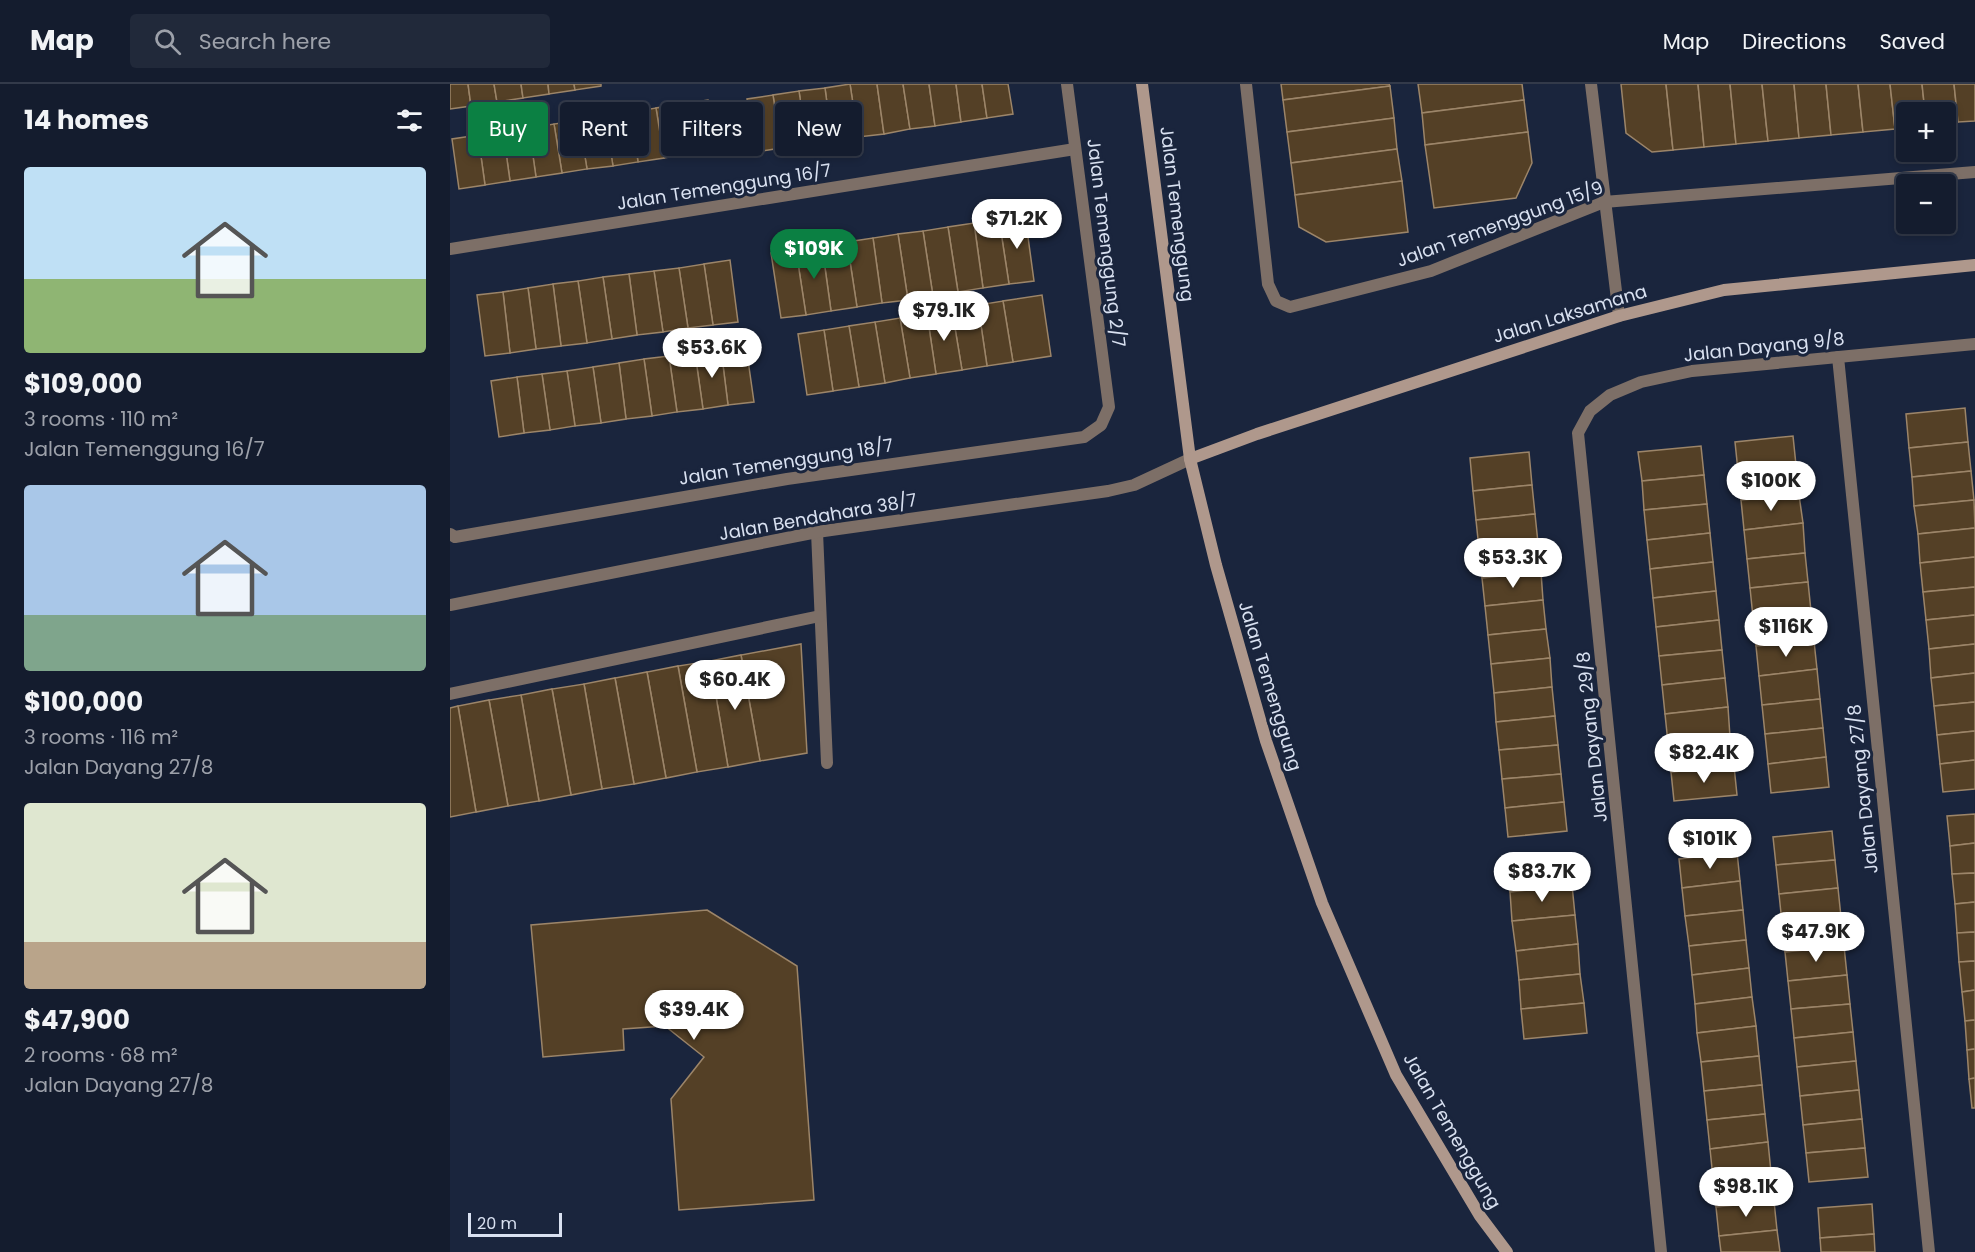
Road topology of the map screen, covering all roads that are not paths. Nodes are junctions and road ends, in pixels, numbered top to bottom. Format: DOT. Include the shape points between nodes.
graph roads {
  1 [pos="1067,84"];
  2 [pos="1142,84"];
  3 [pos="1246,84"];
  4 [pos="1591,84"];
  5 [pos="1076,149"];
  6 [pos="1975,172"];
  7 [pos="1604,202"];
  8 [pos="450,249"];
  9 [pos="1975,265"];
  10 [pos="1618,316"];
  11 [pos="1975,344"];
  12 [pos="1838,357"];
  13 [pos="1109,407"];
  14 [pos="1578,432"];
  15 [pos="1190,459"];
  16 [pos="817,532"];
  17 [pos="453,535"];
  18 [pos="450,605"];
  19 [pos="820,616"];
  20 [pos="450,694"];
  21 [pos="827,763"];
  22 [pos="1507,1252"];
  23 [pos="1661,1252"];
  24 [pos="1929,1252"];
  1 -- 5 [label="street, Jalan Temenggung 2/7"];
  2 -- 15 [label="street, Jalan Temenggung"];
  3 -- 7 [label="street, Jalan Temenggung 15/9" via="1268,284 1276,301 1290,307 1431,271"];
  4 -- 7 [label="street"];
  5 -- 8 [label="street, Jalan Temenggung 16/7"];
  5 -- 13 [label="street, Jalan Temenggung 2/7"];
  6 -- 7 [label="street, Jalan Temenggung 15/9"];
  7 -- 10 [label="street"];
  9 -- 10 [label="street, Jalan Laksamana" via="1724,290"];
  10 -- 15 [label="street, Jalan Laksamana"];
  11 -- 12 [label="street, Jalan Dayang 9/8"];
  12 -- 14 [label="street, Jalan Dayang 9/8" via="1692,370 1641,382 1610,395 1590,411"];
  12 -- 24 [label="street, Jalan Dayang 27/8"];
  13 -- 17 [label="street, Jalan Temenggung 18/7" via="1101,425 1084,437 788,479"];
  14 -- 23 [label="street, Jalan Dayang 29/8"];
  15 -- 16 [label="street, Jalan Bendahara 38/7" via="1108,491"];
  15 -- 22 [label="street, Jalan Temenggung" via="1266,741 1322,903 1396,1075 1480,1216"];
  16 -- 18 [label="street, Jalan Bendahara 38/7"];
  16 -- 19 [label="street"];
  19 -- 20 [label="street"];
  19 -- 21 [label="street"];
}
